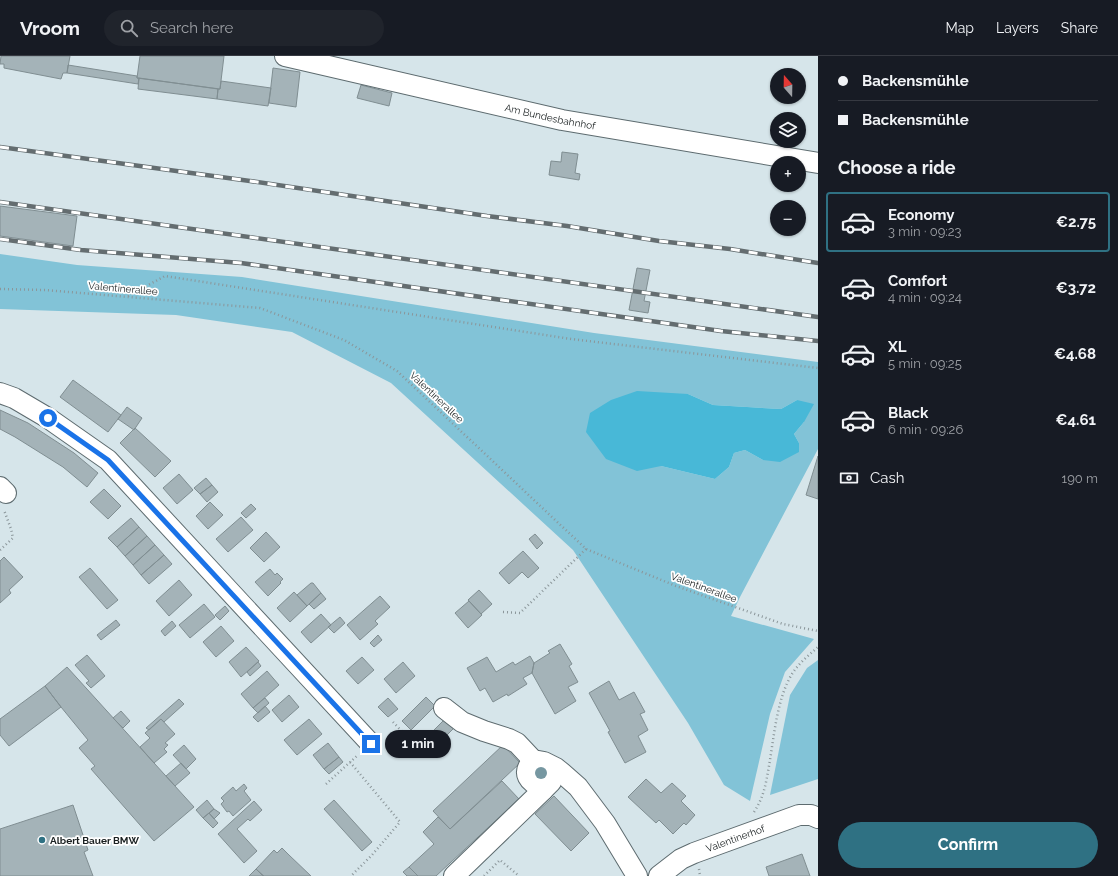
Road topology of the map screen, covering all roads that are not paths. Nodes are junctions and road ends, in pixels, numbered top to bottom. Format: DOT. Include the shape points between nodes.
graph roads {
  1 [pos="285,56"];
  2 [pos="818,163"];
  3 [pos="0,393"];
  4 [pos="444,708"];
  5 [pos="371,744"];
  6 [pos="533,760"];
  7 [pos="561,772"];
  8 [pos="543,790"];
  9 [pos="818,818"];
  10 [pos="454,876"];
  11 [pos="637,876"];
  12 [pos="659,876"];
  1 -- 2 [label="street, Am Bundesbahnhof" via="562,120"];
  3 -- 5 [label="street" via="14,398 48,418 108,460"];
  4 -- 6 [label="street" via="462,722 517,743"];
  6 -- 7 [label="street" via="544,762"];
  6 -- 8 [label="street" via="528,766 527,775 532,783"];
  7 -- 8 [label="street"];
  7 -- 11 [label="street" via="578,787 605,822"];
  8 -- 10 [label="street"];
  9 -- 12 [label="street, Valentinerhof" via="799,815 694,853 681,859"];
}
